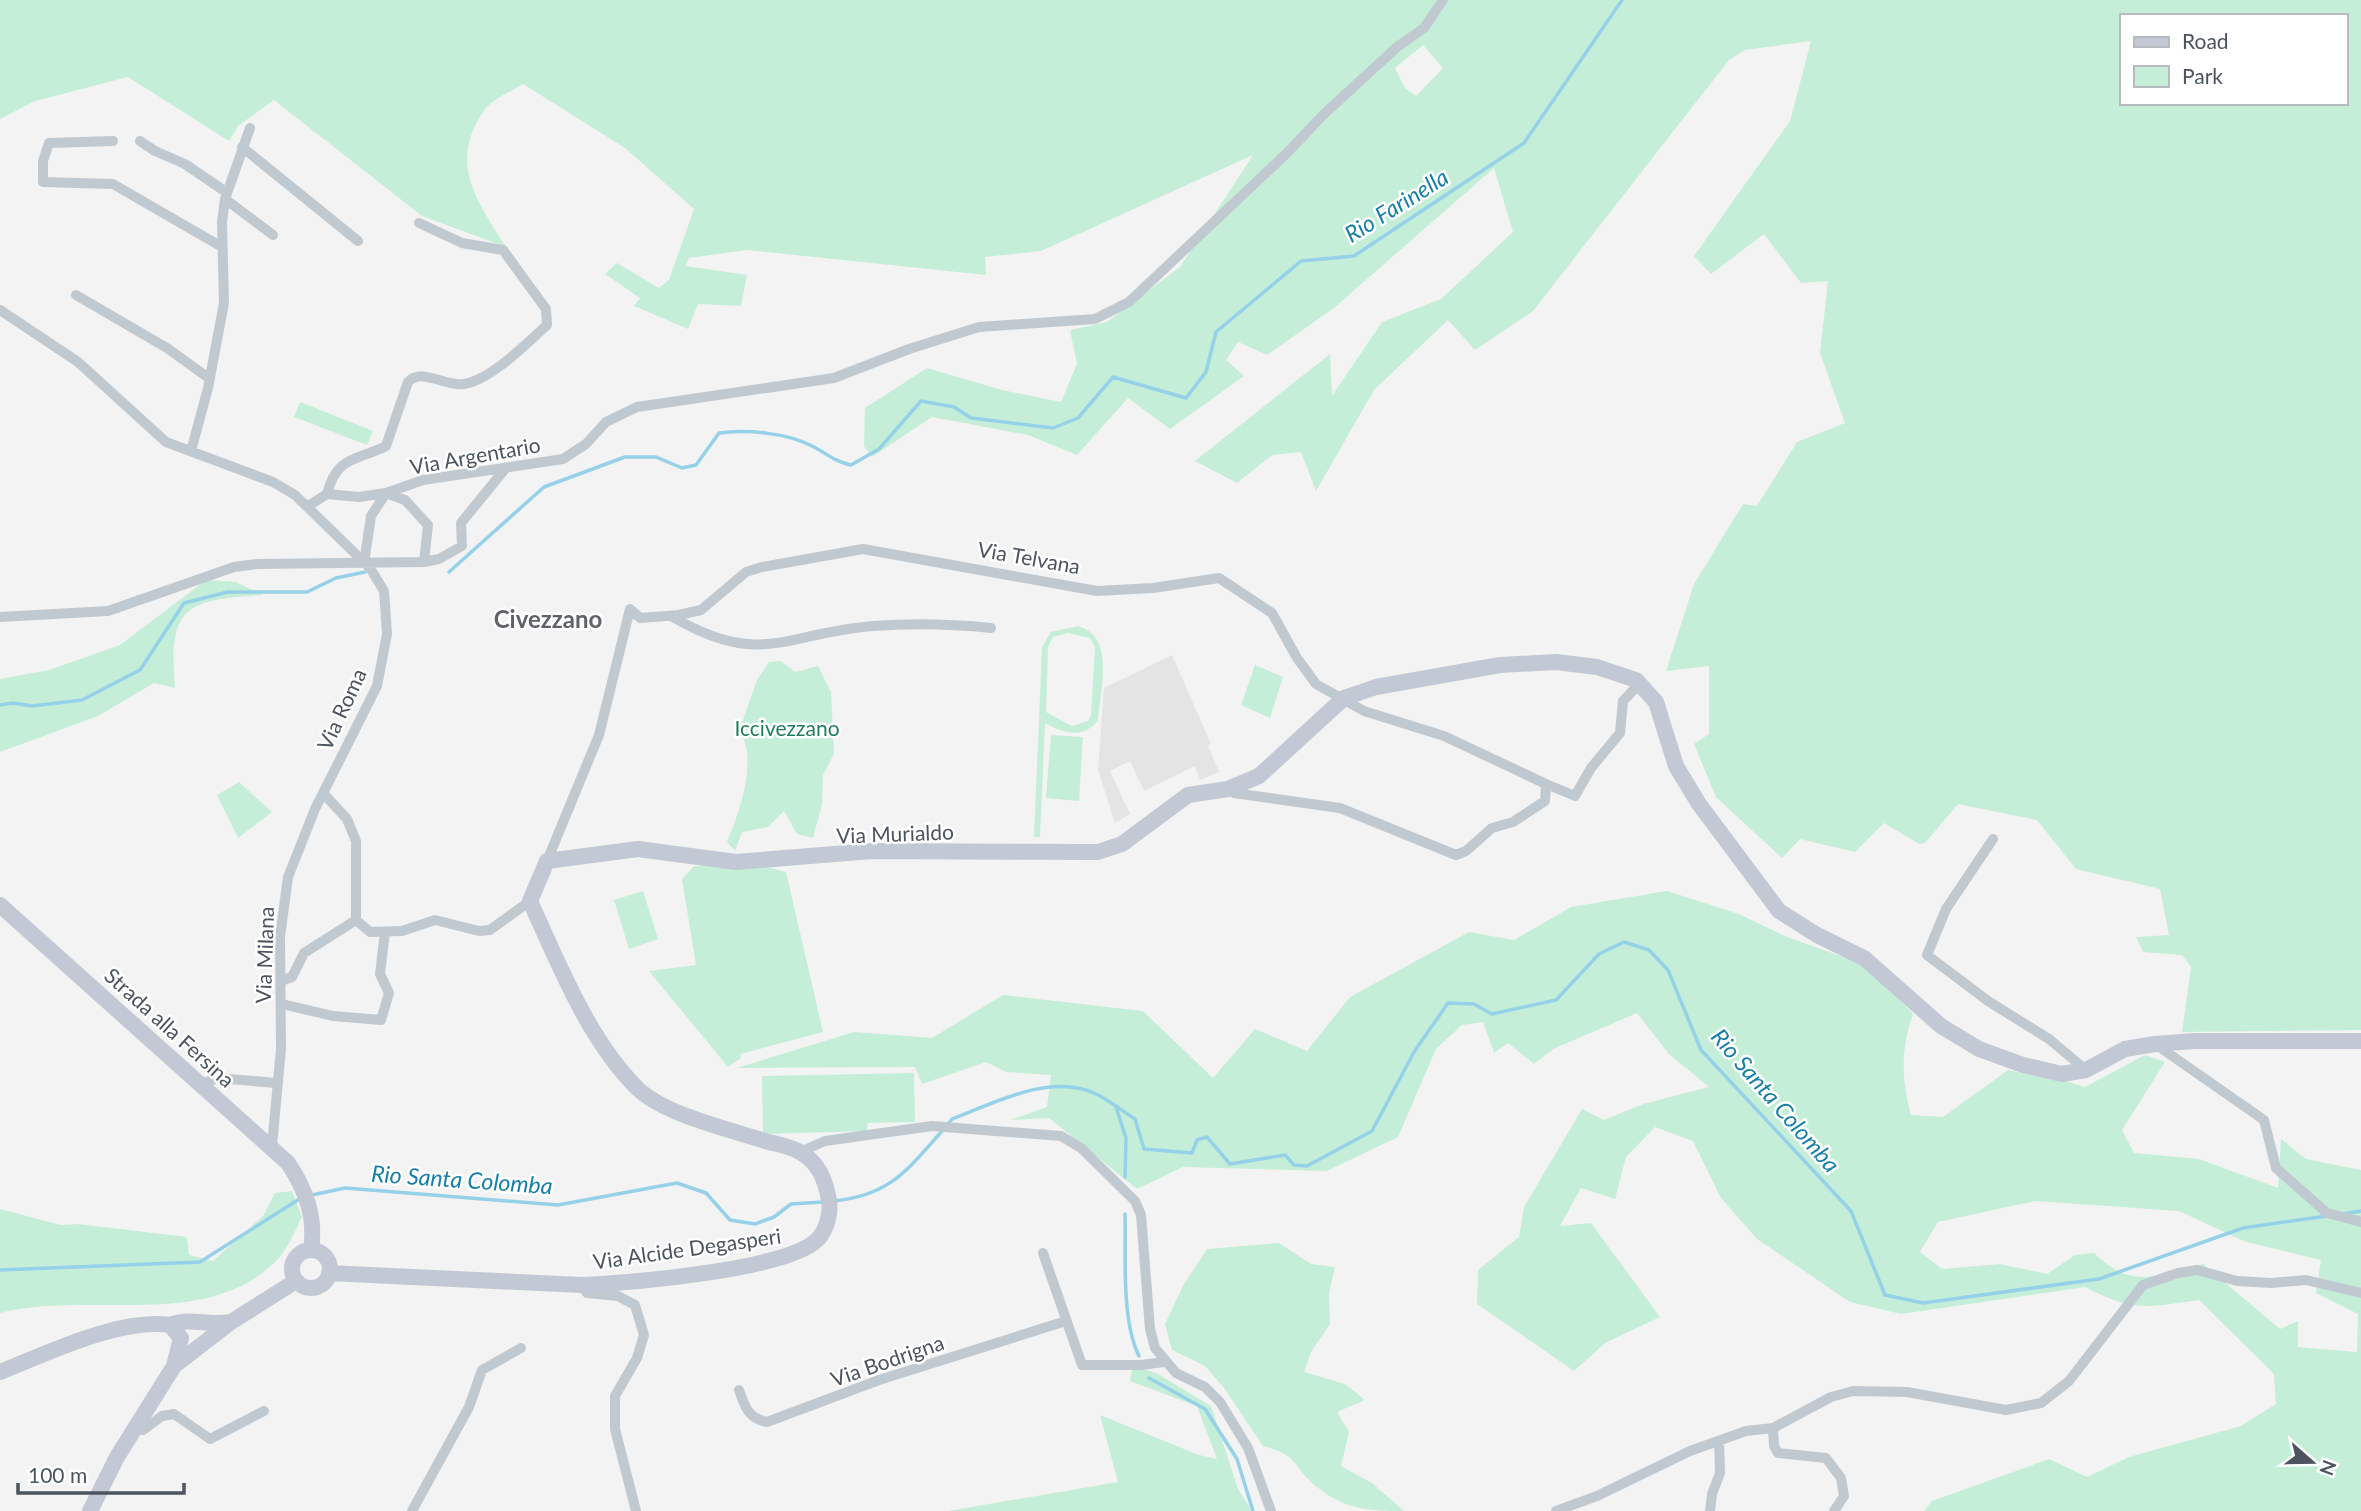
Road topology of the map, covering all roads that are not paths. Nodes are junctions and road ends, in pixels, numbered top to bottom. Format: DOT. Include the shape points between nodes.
graph roads {
  1 [pos="1443,0"];
  2 [pos="250,128"];
  3 [pos="113,141"];
  4 [pos="140,141"];
  5 [pos="242,147"];
  6 [pos="225,195"];
  7 [pos="419,223"];
  8 [pos="272,235"];
  9 [pos="358,241"];
  10 [pos="222,247"];
  11 [pos="76,295"];
  12 [pos="0,310"];
  13 [pos="209,379"];
  14 [pos="191,451"];
  15 [pos="505,469"];
  16 [pos="386,493"];
  17 [pos="327,494"];
  18 [pos="308,506"];
  19 [pos="424,562"];
  20 [pos="364,563"];
  21 [pos="671,616"];
  22 [pos="0,617"];
  23 [pos="992,628"];
  24 [pos="1639,684"];
  25 [pos="1344,698"];
  26 [pos="1546,784"];
  27 [pos="1228,789"];
  28 [pos="323,793"];
  29 [pos="1993,839"];
  30 [pos="547,861"];
  31 [pos="530,901"];
  32 [pos="0,905"];
  33 [pos="356,920"];
  34 [pos="385,932"];
  35 [pos="281,981"];
  36 [pos="282,1004"];
  37 [pos="2361,1041"];
  38 [pos="2155,1044"];
  39 [pos="2086,1070"];
  40 [pos="276,1083"];
  41 [pos="202,1084"];
  42 [pos="272,1146"];
  43 [pos="800,1152"];
  44 [pos="2361,1222"];
  45 [pos="311,1243"];
  46 [pos="1043,1254"];
  47 [pos="329,1273"];
  48 [pos="296,1281"];
  49 [pos="581,1285"];
  50 [pos="2361,1293"];
  51 [pos="1066,1321"];
  52 [pos="208,1329"];
  53 [pos="175,1332"];
  54 [pos="521,1348"];
  55 [pos="1164,1362"];
  56 [pos="174,1366"];
  57 [pos="0,1372"];
  58 [pos="739,1390"];
  59 [pos="264,1411"];
  60 [pos="134,1428"];
  61 [pos="1773,1428"];
  62 [pos="1720,1441"];
  63 [pos="90,1511"];
  64 [pos="412,1511"];
  65 [pos="636,1511"];
  66 [pos="1270,1511"];
  67 [pos="1556,1511"];
  68 [pos="1710,1511"];
  69 [pos="1834,1511"];
  1 -- 15 [label="street, Via Argentario" via="1424,28 1388,56 1129,302 1095,319 979,327 834,378 637,407 606,422 586,444 563,459"];
  2 -- 5 [label="street"];
  3 -- 10 [label="street" via="49,143 43,182 113,184"];
  4 -- 6 [label="street" via="185,164"];
  5 -- 6 [label="street"];
  5 -- 9 [label="street"];
  6 -- 8 [label="street"];
  6 -- 10 [label="street"];
  7 -- 17 [label="street" via="462,243 503,250 546,309 547,325 479,379 462,384 413,376 387,446 340,465"];
  10 -- 13 [label="street" via="224,303"];
  11 -- 13 [label="street" via="167,348"];
  12 -- 14 [label="street, Via Roma" via="78,362 166,442"];
  13 -- 14 [label="street"];
  14 -- 18 [label="street, Via Roma" via="273,482"];
  15 -- 16 [label="street, Via Argentario" via="423,480"];
  15 -- 19 [label="street" via="461,523 462,546"];
  16 -- 17 [label="street" via="359,497"];
  16 -- 19 [label="street" via="405,500 428,525"];
  16 -- 20 [label="street, Via Argentario" via="372,516"];
  17 -- 18 [label="street"];
  18 -- 20 [label="street, Via Roma"];
  19 -- 20 [label="street"];
  20 -- 22 [label="street" via="234,567 108,611"];
  20 -- 28 [label="street, Via Roma" via="384,591 387,634 377,686"];
  21 -- 23 [label="street, Via Telvana" via="715,639 769,646 871,626 941,623"];
  21 -- 25 [label="street, Via Telvana" via="701,610 746,572 863,549 1097,591 1219,578 1272,613 1316,684"];
  21 -- 30 [label="street, Via Telvana" via="640,618 630,609 599,735"];
  24 -- 25 [label="street" via="1597,667 1556,662 1460,672 1376,687"];
  24 -- 26 [label="street, Via Telvana" via="1623,701 1620,733 1575,796"];
  24 -- 39 [label="street" via="1656,702 1665,739 1682,776 1779,911 1864,958 1941,1026 1979,1049 2062,1073"];
  25 -- 26 [label="street, Via Telvana" via="1364,711 1444,736"];
  25 -- 27 [label="street, Via Murialdo" via="1259,776"];
  26 -- 27 [label="street, Via Murialdo" via="1545,801 1513,822 1492,828 1456,855 1340,808"];
  27 -- 30 [label="street, Via Murialdo" via="1188,795 1122,844 1098,852 872,851 736,862 638,849"];
  28 -- 33 [label="street" via="347,819 356,841"];
  28 -- 35 [label="street, Via Milana" via="288,877 280,937"];
  29 -- 39 [label="street" via="1946,909 1927,955"];
  30 -- 31 [label="street, Via Telvana"];
  31 -- 34 [label="street" via="490,930 435,920"];
  31 -- 43 [label="street, Via Alcide Degasperi" via="574,999 639,1090 715,1125"];
  32 -- 41 [label="street, Strada alla Fersina"];
  33 -- 34 [label="street" via="370,932"];
  33 -- 35 [label="street" via="304,953 292,976"];
  34 -- 36 [label="street" via="380,974 388,993 381,1020 333,1016"];
  35 -- 36 [label="street, Via Milana"];
  36 -- 40 [label="street, Via Milana"];
  37 -- 38 [label="street"];
  38 -- 39 [label="street" via="2125,1049"];
  38 -- 44 [label="street" via="2264,1120 2276,1168 2327,1213"];
  40 -- 41 [label="street" via="217,1078"];
  40 -- 42 [label="street, Via Milana"];
  41 -- 42 [label="street, Strada alla Fersina"];
  42 -- 45 [label="street, Strada alla Fersina" via="304,1188 312,1217"];
  43 -- 49 [label="street, Via Alcide Degasperi" via="823,1172 825,1180 830,1206 819,1239 785,1257 621,1284"];
  43 -- 55 [label="street" via="825,1140 932,1126 1061,1136 1081,1148 1135,1201 1141,1215 1150,1329"];
  45 -- 47 [label="street" via="326,1257"];
  45 -- 48 [label="street" via="292,1265"];
  46 -- 51 [label="street"];
  47 -- 48 [label="street, Via Alcide Degasperi" via="316,1287"];
  47 -- 49 [label="street, Via Alcide Degasperi"];
  48 -- 52 [label="street, Via Alcide Degasperi" via="231,1322"];
  49 -- 65 [label="street, Via Alcide Degasperi" via="587,1293 618,1296 635,1304 644,1335 638,1358 615,1396 615,1436"];
  50 -- 61 [label="street" via="2306,1280 2271,1283 2236,1281 2197,1270 2178,1273 2143,1285 2069,1381 2041,1403 2006,1410 1907,1392 1853,1391 1831,1397"];
  51 -- 55 [label="street" via="1082,1365"];
  51 -- 58 [label="street, Via Bodrigna" via="878,1380 767,1422 754,1420"];
  52 -- 53 [label="street, Via Alcide Degasperi"];
  52 -- 56 [label="street"];
  53 -- 56 [label="street"];
  53 -- 57 [label="street, Via Alcide Degasperi" via="144,1324 93,1337"];
  54 -- 64 [label="street" via="482,1370 469,1407"];
  55 -- 66 [label="street" via="1220,1402 1248,1448"];
  56 -- 60 [label="street"];
  59 -- 60 [label="street" via="210,1439 174,1413 143,1430"];
  60 -- 63 [label="street"];
  61 -- 62 [label="street"];
  61 -- 69 [label="street" via="1773,1446 1778,1453 1826,1458 1841,1478 1844,1496"];
  62 -- 67 [label="street"];
  62 -- 68 [label="street" via="1720,1473"];
}
